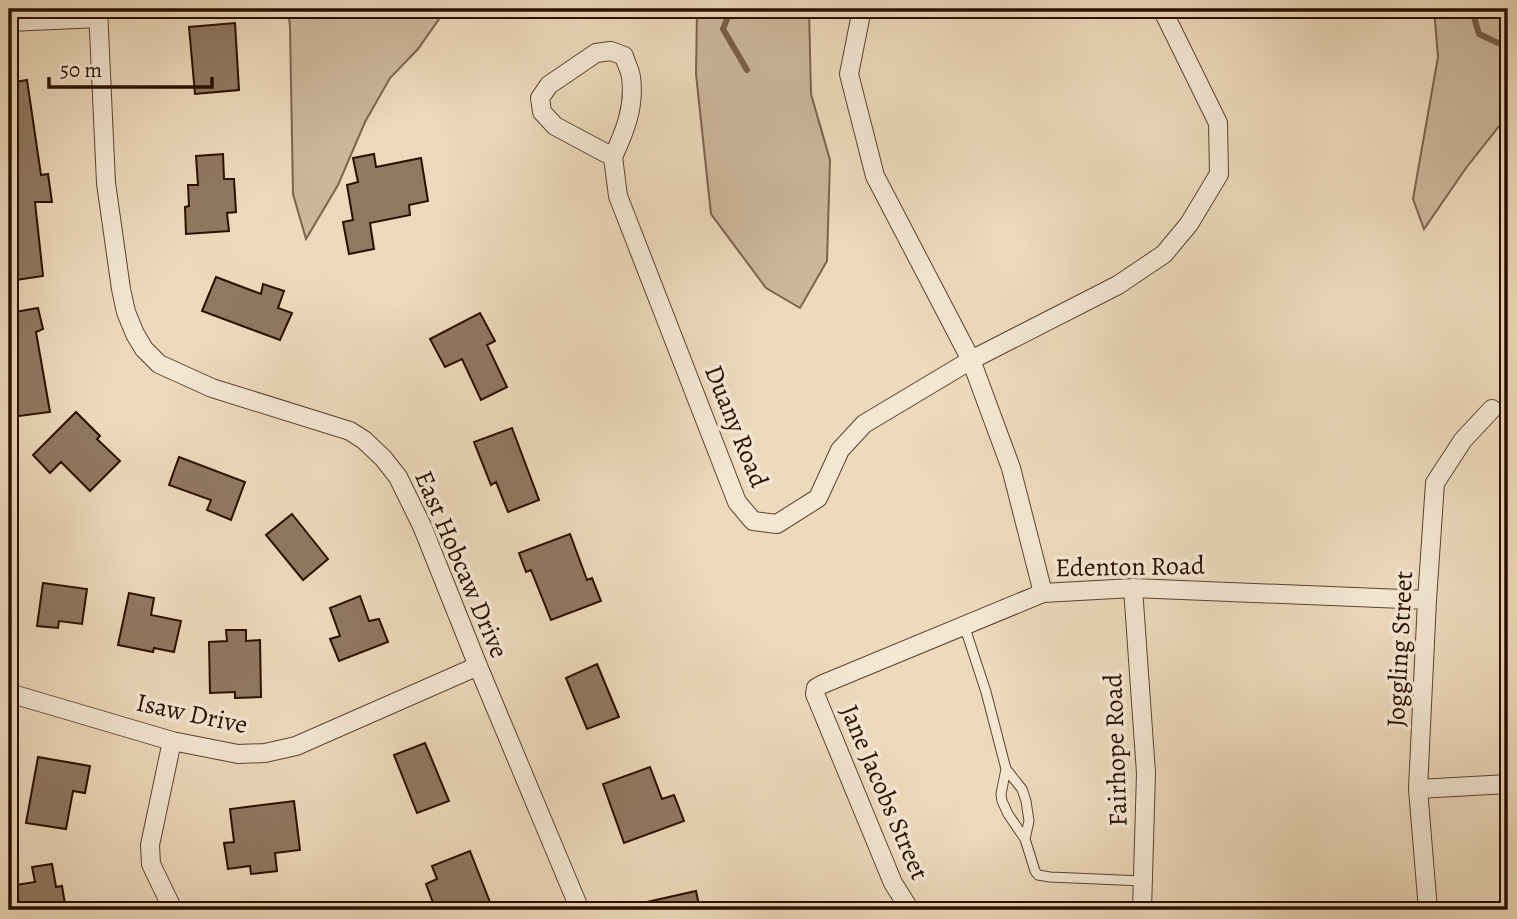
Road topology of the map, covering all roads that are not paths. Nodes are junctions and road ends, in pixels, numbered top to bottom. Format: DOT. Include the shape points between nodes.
graph roads {
  1 [pos="862,9"];
  2 [pos="1162,9"];
  3 [pos="98,14"];
  4 [pos="9,22"];
  5 [pos="613,157"];
  6 [pos="971,360"];
  7 [pos="1492,409"];
  8 [pos="1133,588"];
  9 [pos="1043,593"];
  10 [pos="1427,600"];
  11 [pos="964,625"];
  12 [pos="478,666"];
  13 [pos="9,693"];
  14 [pos="815,694"];
  15 [pos="172,741"];
  16 [pos="1006,769"];
  17 [pos="1508,784"];
  18 [pos="1418,789"];
  19 [pos="1025,839"];
  20 [pos="1143,881"];
  21 [pos="173,910"];
  22 [pos="580,910"];
  23 [pos="910,910"];
  24 [pos="1142,910"];
  25 [pos="1428,910"];
  1 -- 6 [label="street" via="849,74 875,176"];
  2 -- 6 [label="street, Duany Road" via="1218,123 1219,174 1189,224 1164,254 1118,285"];
  3 -- 4 [label="street"];
  3 -- 12 [label="street, East Hobcaw Drive" via="106,183 121,289 135,334 159,364 212,388 350,431 383,458 398,477 422,526"];
  5 -- 5 [label="street" via="626,129 631,76 624,56 611,51 586,59 549,85 540,98 542,112 555,127"];
  5 -- 6 [label="street, Duany Road" via="618,196 737,502 753,522 777,524 818,498 839,450 864,424"];
  6 -- 9 [label="street" via="1011,468"];
  7 -- 10 [label="street, Joggling Street" via="1435,483"];
  8 -- 9 [label="street, Edenton Road"];
  8 -- 10 [label="street, Edenton Road"];
  8 -- 20 [label="street, Fairhope Road" via="1146,773"];
  9 -- 11 [label="street, Edenton Road"];
  10 -- 18 [label="street, Joggling Street"];
  11 -- 14 [label="street, Edenton Road" via="823,684"];
  11 -- 16 [label="lane"];
  12 -- 15 [label="street, Isaw Drive" via="296,746 238,754"];
  12 -- 22 [label="street, East Hobcaw Drive"];
  13 -- 15 [label="street, Isaw Drive"];
  14 -- 23 [label="street, Jane Jacobs Street" via="893,883"];
  15 -- 21 [label="street" via="150,845 151,863"];
  16 -- 19 [label="lane" via="1026,801 1029,821"];
  16 -- 19 [label="lane" via="1002,801"];
  17 -- 18 [label="street"];
  18 -- 25 [label="street, Joggling Street"];
  19 -- 20 [label="lane" via="1038,874"];
  20 -- 24 [label="street, Fairhope Road"];
}
